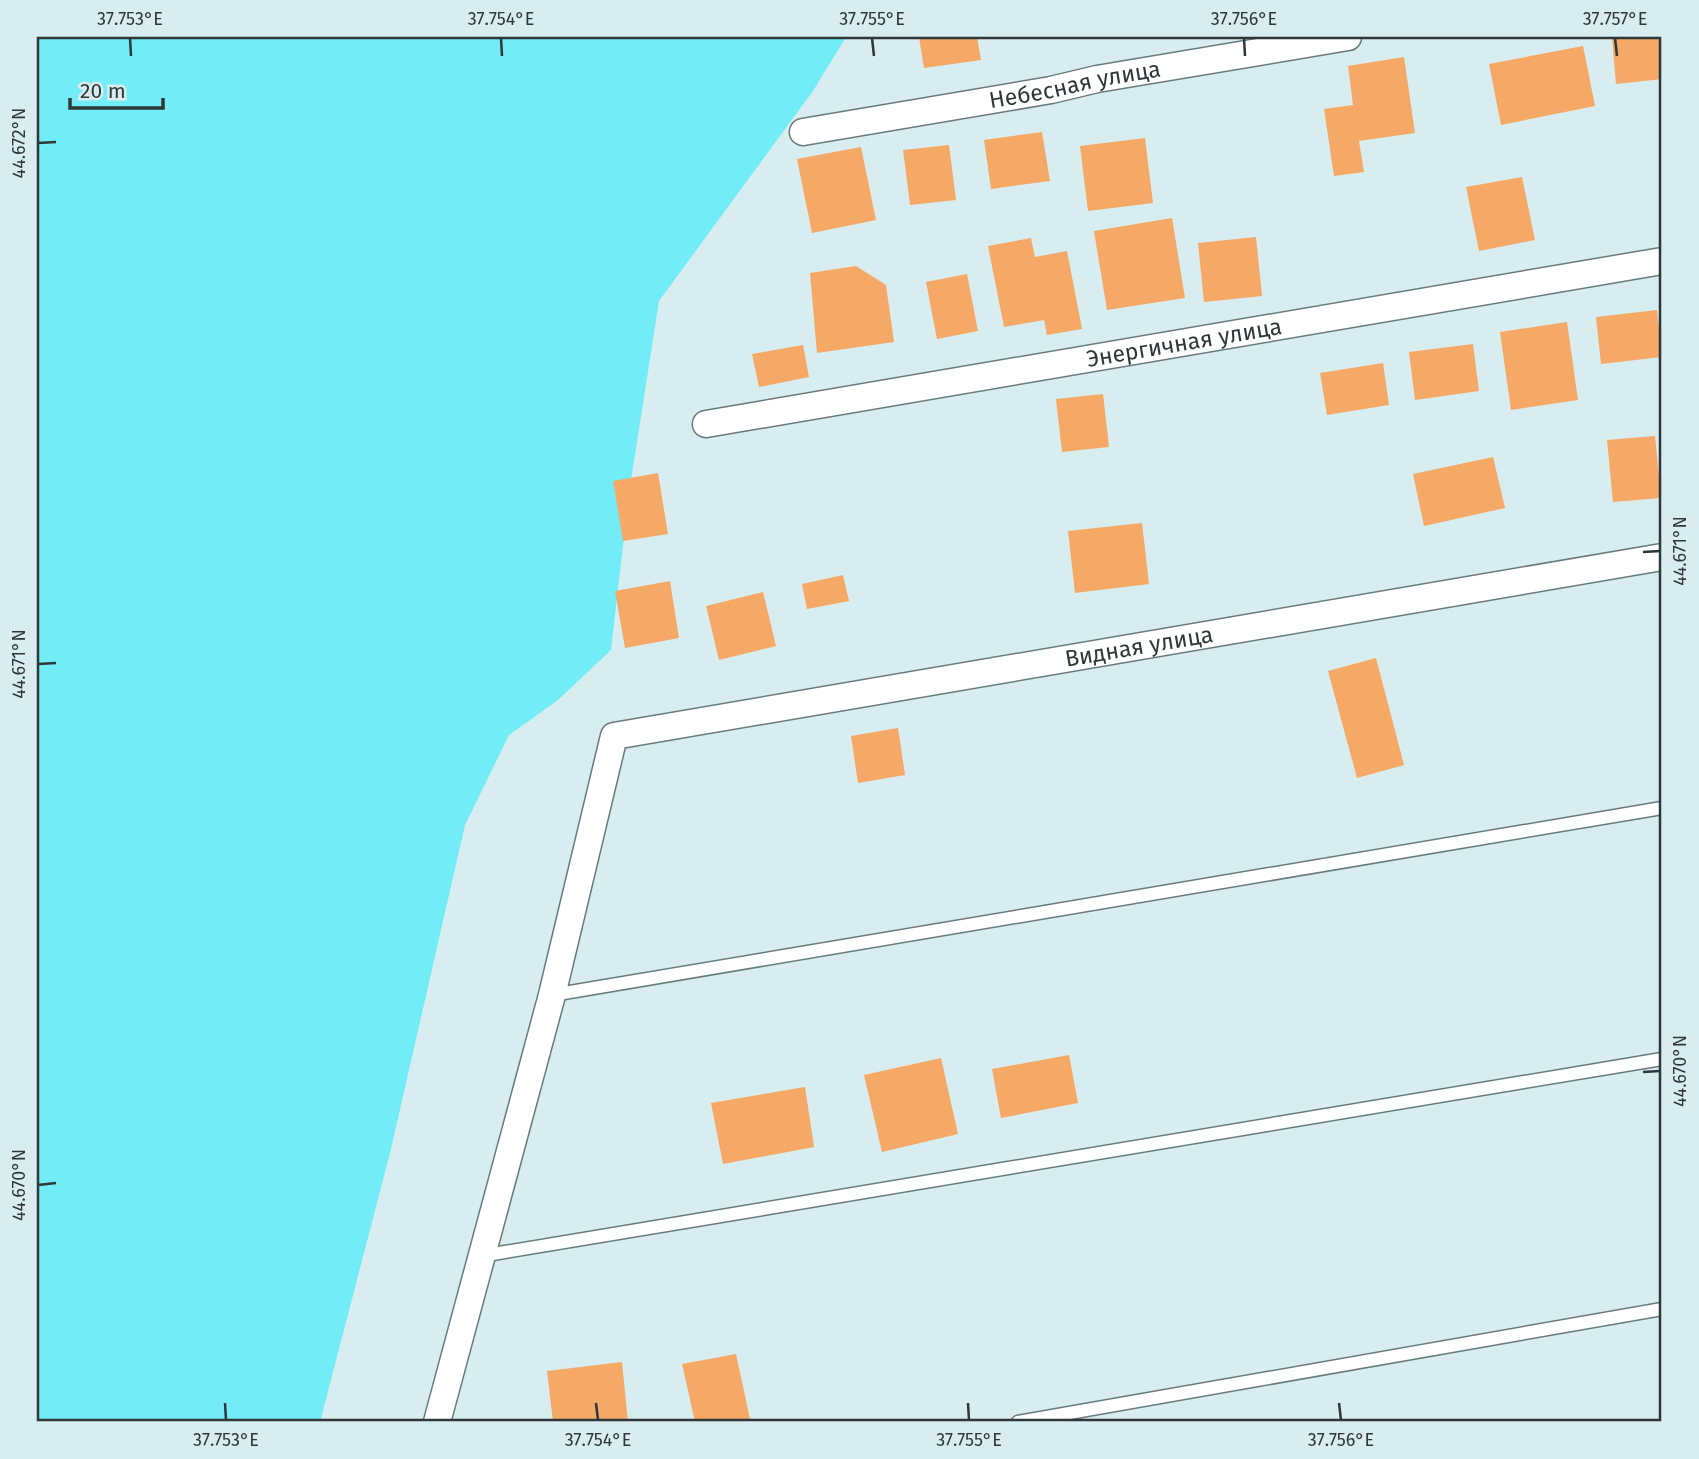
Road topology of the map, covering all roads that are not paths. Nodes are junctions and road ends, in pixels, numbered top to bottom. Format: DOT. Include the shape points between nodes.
graph roads {
  1 [pos="1348,37"];
  2 [pos="803,132"];
  3 [pos="1662,261"];
  4 [pos="706,424"];
  5 [pos="1662,557"];
  6 [pos="1662,808"];
  7 [pos="552,995"];
  8 [pos="1662,1059"];
  9 [pos="481,1256"];
  10 [pos="1662,1309"];
  11 [pos="437,1422"];
  12 [pos="1018,1422"];
  1 -- 2 [label="street, Небесная улица"];
  3 -- 4 [label="street, Энергичная улица"];
  5 -- 7 [label="street, Видная улица" via="614,736"];
  6 -- 7 [label="lane"];
  7 -- 9 [label="street"];
  8 -- 9 [label="lane"];
  9 -- 11 [label="street"];
  10 -- 12 [label="lane"];
}
